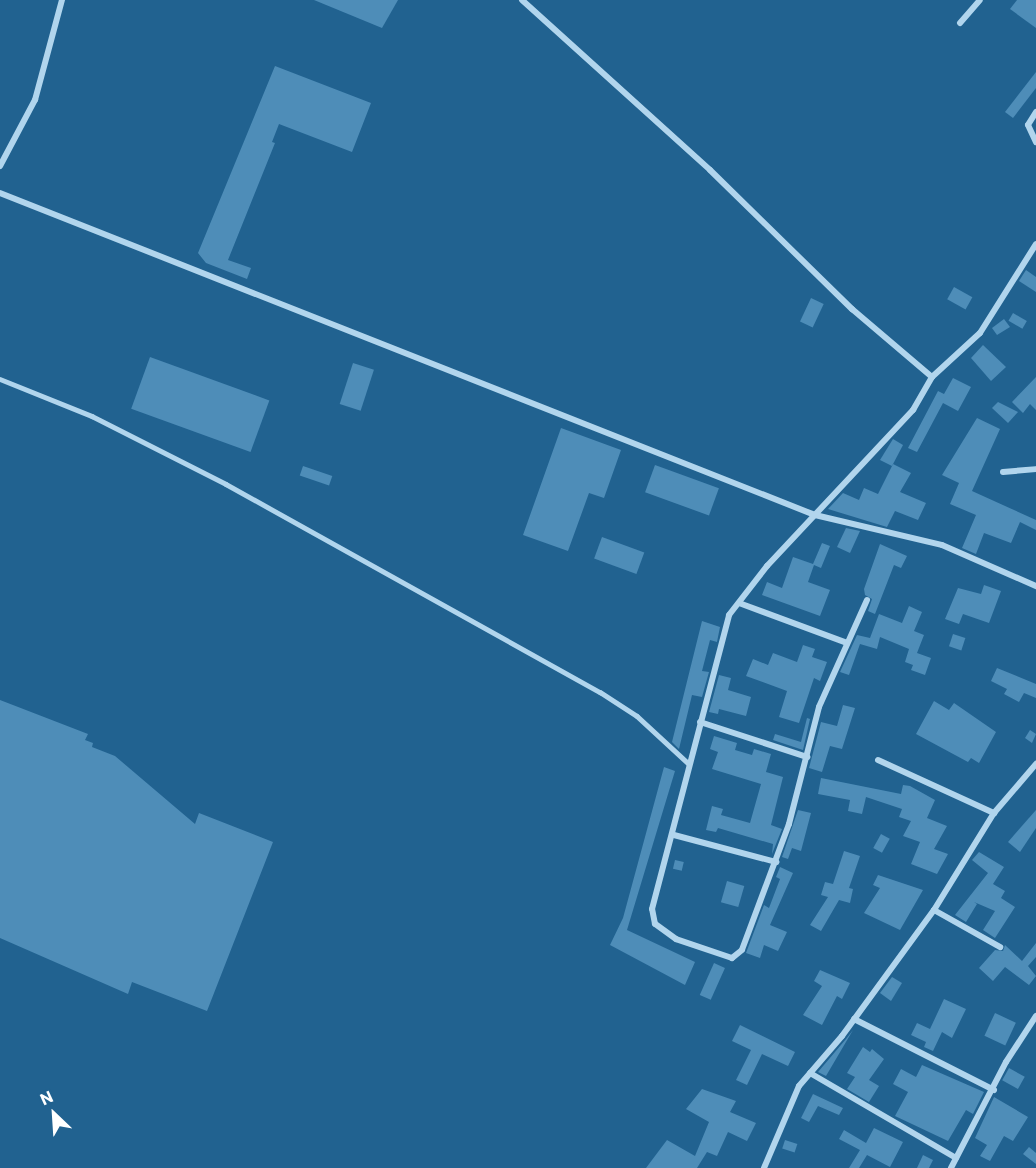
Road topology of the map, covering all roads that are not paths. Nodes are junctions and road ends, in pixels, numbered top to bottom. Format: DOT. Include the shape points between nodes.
graph roads {
  1 [pos="62,0"];
  2 [pos="522,0"];
  3 [pos="980,0"];
  4 [pos="960,23"];
  5 [pos="1036,112"];
  6 [pos="1036,142"];
  7 [pos="0,166"];
  8 [pos="0,193"];
  9 [pos="1036,244"];
  10 [pos="932,377"];
  11 [pos="0,379"];
  12 [pos="1036,469"];
  13 [pos="1003,472"];
  14 [pos="815,515"];
  15 [pos="1036,586"];
  16 [pos="867,600"];
  17 [pos="739,603"];
  18 [pos="847,643"];
  19 [pos="700,722"];
  20 [pos="807,757"];
  21 [pos="878,760"];
  22 [pos="689,764"];
  23 [pos="1036,764"];
  24 [pos="994,813"];
  25 [pos="674,835"];
  26 [pos="776,862"];
  27 [pos="934,910"];
  28 [pos="1000,947"];
  29 [pos="1036,1016"];
  30 [pos="854,1019"];
  31 [pos="810,1073"];
  32 [pos="994,1090"];
  33 [pos="956,1158"];
  34 [pos="765,1168"];
  35 [pos="951,1168"];
  1 -- 7 [label="street" via="35,99"];
  2 -- 10 [label="street" via="710,170 852,309"];
  3 -- 4 [label="street"];
  5 -- 6 [label="street" via="1028,125"];
  8 -- 14 [label="street"];
  9 -- 10 [label="street" via="980,333"];
  10 -- 14 [label="street" via="913,410"];
  11 -- 22 [label="lane" via="92,416 226,484 600,692 637,716"];
  12 -- 13 [label="street"];
  14 -- 15 [label="street" via="942,545"];
  14 -- 17 [label="street"];
  16 -- 18 [label="street"];
  17 -- 18 [label="street"];
  17 -- 19 [label="street" via="722,632"];
  18 -- 20 [label="street" via="819,707"];
  19 -- 20 [label="street"];
  19 -- 22 [label="street"];
  20 -- 26 [label="street"];
  21 -- 24 [label="street"];
  22 -- 25 [label="street"];
  23 -- 24 [label="street"];
  24 -- 27 [label="street"];
  25 -- 26 [label="street"];
  25 -- 26 [label="street" via="652,909 655,924 676,939 732,958 742,950"];
  27 -- 28 [label="street"];
  27 -- 30 [label="street"];
  29 -- 32 [label="street"];
  30 -- 31 [label="street"];
  30 -- 32 [label="street"];
  31 -- 33 [label="street"];
  31 -- 34 [label="street" via="791,1102"];
  32 -- 33 [label="street"];
  33 -- 35 [label="street"];
}
